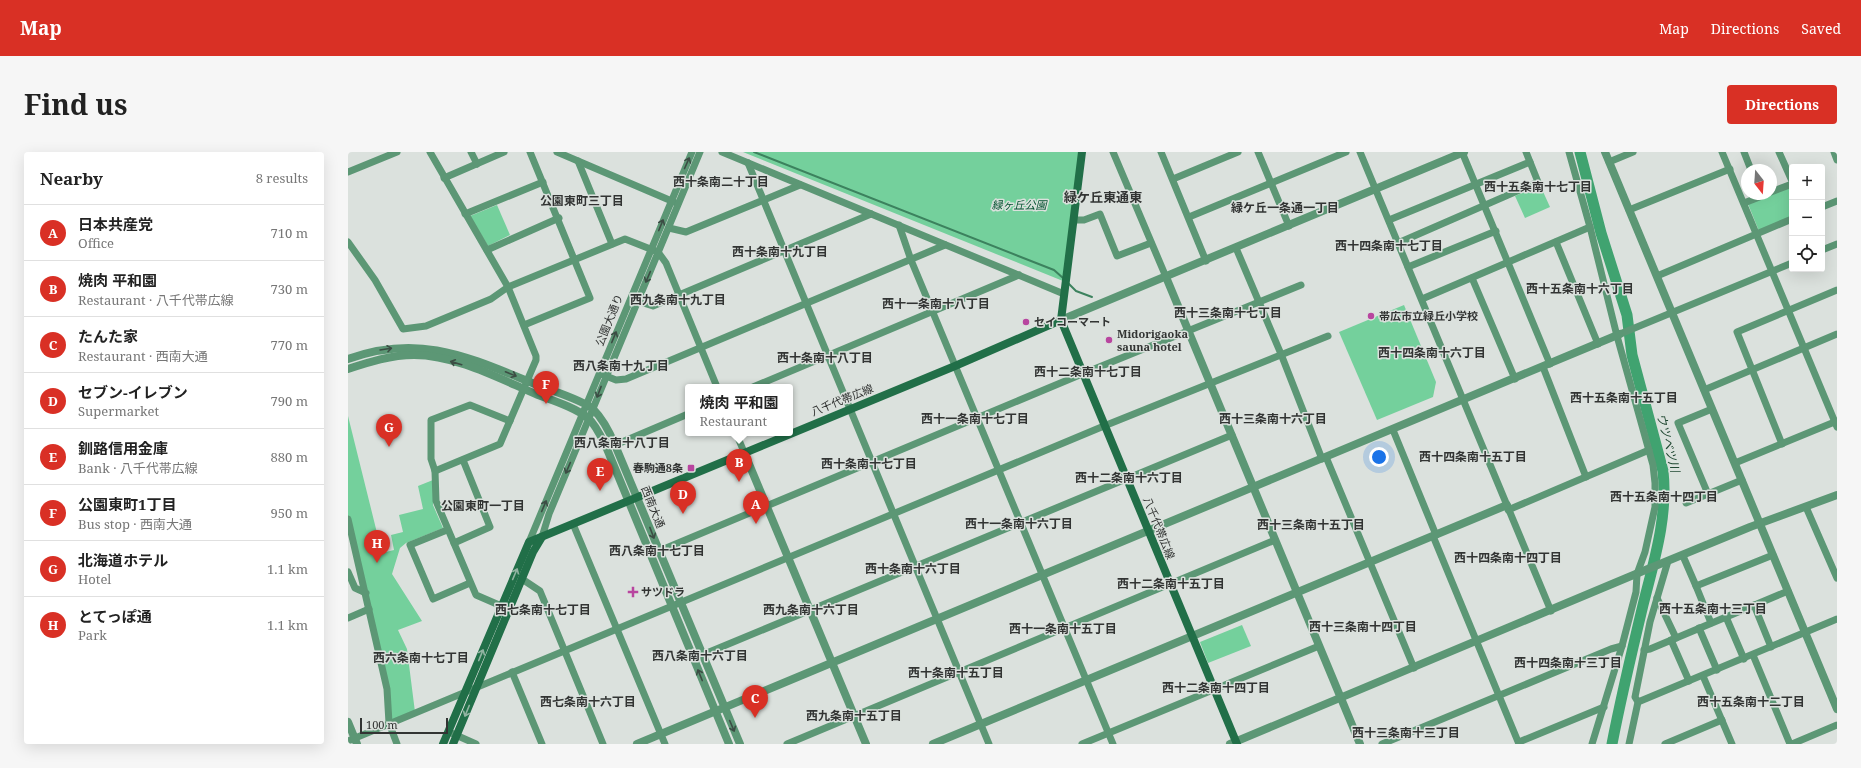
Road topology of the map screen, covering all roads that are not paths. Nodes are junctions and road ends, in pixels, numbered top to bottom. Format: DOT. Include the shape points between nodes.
graph roads {
  1 [pos="397,152"];
  2 [pos="430,152"];
  3 [pos="471,152"];
  4 [pos="504,152"];
  5 [pos="530,152"];
  6 [pos="557,152"];
  7 [pos="692,152"];
  8 [pos="700,152"];
  9 [pos="722,152"];
  10 [pos="1082,152"];
  11 [pos="1113,152"];
  12 [pos="1162,152"];
  13 [pos="1238,152"];
  14 [pos="1258,152"];
  15 [pos="1346,152"];
  16 [pos="1360,152"];
  17 [pos="1463,152"];
  18 [pos="1526,152"];
  19 [pos="1569,152"];
  20 [pos="1605,152"];
  21 [pos="1633,152"];
  22 [pos="1722,152"];
  23 [pos="1744,152"];
  24 [pos="1780,152"];
  25 [pos="1834,152"];
  26 [pos="1837,160"];
  27 [pos="578,161"];
  28 [pos="1530,162"];
  29 [pos="1609,162"];
  30 [pos="748,163"];
  31 [pos="477,164"];
  32 [pos="1749,164"];
  33 [pos="1730,169"];
  34 [pos="348,172"];
  35 [pos="1789,175"];
  36 [pos="444,178"];
  37 [pos="1173,179"];
  38 [pos="543,182"];
  39 [pos="1272,184"];
  40 [pos="1476,184"];
  41 [pos="1789,184"];
  42 [pos="800,185"];
  43 [pos="1376,189"];
  44 [pos="1777,189"];
  45 [pos="763,200"];
  46 [pos="1751,200"];
  47 [pos="1837,201"];
  48 [pos="674,202"];
  49 [pos="1744,203"];
  50 [pos="1485,206"];
  51 [pos="1825,206"];
  52 [pos="1630,210"];
  53 [pos="465,214"];
  54 [pos="871,214"];
  55 [pos="1189,217"];
  56 [pos="559,218"];
  57 [pos="1074,220"];
  58 [pos="1389,220"];
  59 [pos="1789,220"];
  60 [pos="899,225"];
  61 [pos="1289,226"];
  62 [pos="1590,227"];
  63 [pos="669,228"];
  64 [pos="1496,230"];
  65 [pos="1758,234"];
  66 [pos="348,242"];
  67 [pos="1556,242"];
  68 [pos="1151,243"];
  69 [pos="1398,243"];
  70 [pos="612,244"];
  71 [pos="1837,244"];
  72 [pos="945,245"];
  73 [pos="1236,248"];
  74 [pos="1825,249"];
  75 [pos="487,250"];
  76 [pos="784,250"];
  77 [pos="655,251"];
  78 [pos="575,259"];
  79 [pos="911,260"];
  80 [pos="1206,261"];
  81 [pos="1508,262"];
  82 [pos="1789,264"];
  83 [pos="1408,267"];
  84 [pos="1772,271"];
  85 [pos="1019,275"];
  86 [pos="1657,276"];
  87 [pos="1166,277"];
  88 [pos="1472,278"];
  89 [pos="1301,285"];
  90 [pos="508,287"];
  91 [pos="1837,290"];
  92 [pos="1064,294"];
  93 [pos="679,295"];
  94 [pos="1422,299"];
  95 [pos="634,300"];
  96 [pos="1259,302"];
  97 [pos="806,304"];
  98 [pos="1788,310"];
  99 [pos="934,312"];
  100 [pos="1672,313"];
  101 [pos="1061,320"];
  102 [pos="524,325"];
  103 [pos="1188,330"];
  104 [pos="1837,334"];
  105 [pos="1619,335"];
  106 [pos="1328,336"];
  107 [pos="1598,344"];
  108 [pos="1804,347"];
  109 [pos="701,348"];
  110 [pos="1281,354"];
  111 [pos="828,357"];
  112 [pos="348,359"];
  113 [pos="955,366"];
  114 [pos="1547,366"];
  115 [pos="348,369"];
  116 [pos="1752,369"];
  117 [pos="603,374"];
  118 [pos="1082,374"];
  119 [pos="1515,379"];
  120 [pos="1210,383"];
  121 [pos="716,384"];
  122 [pos="760,384"];
  123 [pos="525,385"];
  124 [pos="1704,390"];
  125 [pos="1463,400"];
  126 [pos="589,407"];
  127 [pos="850,409"];
  128 [pos="1712,409"];
  129 [pos="685,415"];
  130 [pos="585,417"];
  131 [pos="977,418"];
  132 [pos="510,420"];
  133 [pos="1836,423"];
  134 [pos="1104,426"];
  135 [pos="1393,430"];
  136 [pos="793,432"];
  137 [pos="1232,435"];
  138 [pos="737,436"];
  139 [pos="783,436"];
  140 [pos="1782,444"];
  141 [pos="615,445"];
  142 [pos="1649,450"];
  143 [pos="744,452"];
  144 [pos="1324,458"];
  145 [pos="463,460"];
  146 [pos="872,461"];
  147 [pos="1735,463"];
  148 [pos="999,470"];
  149 [pos="435,471"];
  150 [pos="1586,477"];
  151 [pos="1127,478"];
  152 [pos="1742,480"];
  153 [pos="1253,488"];
  154 [pos="1708,494"];
  155 [pos="1837,495"];
  156 [pos="637,496"];
  157 [pos="628,500"];
  158 [pos="1686,503"];
  159 [pos="767,505"];
  160 [pos="1508,507"];
  161 [pos="1806,507"];
  162 [pos="894,514"];
  163 [pos="348,519"];
  164 [pos="1021,522"];
  165 [pos="573,524"];
  166 [pos="1760,524"];
  167 [pos="447,530"];
  168 [pos="1148,531"];
  169 [pos="1435,536"];
  170 [pos="542,537"];
  171 [pos="1275,540"];
  172 [pos="529,542"];
  173 [pos="454,543"];
  174 [pos="659,551"];
  175 [pos="1773,555"];
  176 [pos="1682,556"];
  177 [pos="789,558"];
  178 [pos="1666,562"];
  179 [pos="1369,563"];
  180 [pos="916,567"];
  181 [pos="348,572"];
  182 [pos="1640,573"];
  183 [pos="1836,573"];
  184 [pos="1043,575"];
  185 [pos="522,579"];
  186 [pos="470,583"];
  187 [pos="1170,584"];
  188 [pos="1696,586"];
  189 [pos="1788,591"];
  190 [pos="366,593"];
  191 [pos="1297,593"];
  192 [pos="1657,598"];
  193 [pos="681,603"];
  194 [pos="1754,606"];
  195 [pos="672,607"];
  196 [pos="505,608"];
  197 [pos="369,609"];
  198 [pos="1551,610"];
  199 [pos="811,611"];
  200 [pos="1726,617"];
  201 [pos="348,618"];
  202 [pos="937,619"];
  203 [pos="1837,620"];
  204 [pos="1711,623"];
  205 [pos="617,628"];
  206 [pos="1065,628"];
  207 [pos="1699,628"];
  208 [pos="1805,632"];
  209 [pos="1191,637"];
  210 [pos="1674,639"];
  211 [pos="1477,642"];
  212 [pos="1319,646"];
  213 [pos="1622,646"];
  214 [pos="1771,647"];
  215 [pos="564,650"];
  216 [pos="1644,650"];
  217 [pos="702,655"];
  218 [pos="1753,655"];
  219 [pos="1744,659"];
  220 [pos="833,663"];
  221 [pos="1414,668"];
  222 [pos="1717,670"];
  223 [pos="512,672"];
  224 [pos="959,672"];
  225 [pos="1703,676"];
  226 [pos="1087,680"];
  227 [pos="1689,682"];
  228 [pos="477,686"];
  229 [pos="1214,689"];
  230 [pos="466,691"];
  231 [pos="1499,694"];
  232 [pos="1340,699"];
  233 [pos="1638,702"];
  234 [pos="1604,707"];
  235 [pos="725,708"];
  236 [pos="1837,709"];
  237 [pos="715,712"];
  238 [pos="854,715"];
  239 [pos="1722,720"];
  240 [pos="348,722"];
  241 [pos="389,724"];
  242 [pos="981,724"];
  243 [pos="1837,724"];
  244 [pos="449,732"];
  245 [pos="1108,733"];
  246 [pos="661,734"];
  247 [pos="457,735"];
  248 [pos="353,741"];
  249 [pos="1234,743"];
  250 [pos="1519,743"];
  251 [pos="396,744"];
  252 [pos="444,744"];
  253 [pos="454,744"];
  254 [pos="476,744"];
  255 [pos="542,744"];
  256 [pos="604,744"];
  257 [pos="637,744"];
  258 [pos="666,744"];
  259 [pos="729,744"];
  260 [pos="740,744"];
  261 [pos="787,744"];
  262 [pos="866,744"];
  263 [pos="933,744"];
  264 [pos="989,744"];
  265 [pos="1082,744"];
  266 [pos="1113,744"];
  267 [pos="1360,744"];
  268 [pos="1382,744"];
  269 [pos="1592,744"];
  270 [pos="1629,744"];
  271 [pos="1665,744"];
  272 [pos="1732,744"];
  273 [pos="1791,744"];
  1 -- 34 [label="street"];
  2 -- 36 [label="street"];
  3 -- 31 [label="street"];
  4 -- 31 [label="street"];
  5 -- 38 [label="street"];
  6 -- 27 [label="street"];
  48 -- 7 [label="street, 公園大通り, one-way"];
  8 -- 48 [label="street, 公園大通り"];
  9 -- 30 [label="street"];
  10 -- 57 [label="main road, 八千代帯広線"];
  11 -- 68 [label="street"];
  12 -- 37 [label="street"];
  13 -- 37 [label="street"];
  14 -- 39 [label="street"];
  15 -- 39 [label="street"];
  16 -- 43 [label="street"];
  17 -- 40 [label="street"];
  17 -- 43 [label="street"];
  18 -- 28 [label="street"];
  19 -- 62 [label="street"];
  20 -- 29 [label="street"];
  21 -- 29 [label="street"];
  22 -- 33 [label="street"];
  23 -- 32 [label="street"];
  24 -- 35 [label="street"];
  25 -- 26 [label="street"];
  27 -- 48 [label="street"];
  27 -- 70 [label="street"];
  28 -- 40 [label="street"];
  28 -- 50 [label="street" via="1538,182"];
  29 -- 52 [label="street"];
  30 -- 42 [label="street"];
  30 -- 45 [label="street"];
  31 -- 36 [label="street"];
  33 -- 49 [label="street"];
  33 -- 52 [label="street"];
  36 -- 53 [label="street"];
  37 -- 55 [label="street"];
  38 -- 53 [label="street"];
  38 -- 56 [label="street"];
  39 -- 55 [label="street"];
  39 -- 61 [label="street"];
  40 -- 50 [label="street"];
  40 -- 58 [label="street"];
  41 -- 44 [label="street"];
  42 -- 45 [label="street"];
  42 -- 54 [label="street"];
  43 -- 58 [label="street"];
  43 -- 61 [label="street"];
  45 -- 63 [label="street" via="686,232"];
  45 -- 76 [label="street"];
  46 -- 49 [label="street"];
  47 -- 51 [label="street"];
  48 -- 63 [label="street, 公園大通り"];
  77 -- 48 [label="street, 公園大通り, one-way"];
  49 -- 65 [label="street"];
  50 -- 64 [label="street"];
  50 -- 69 [label="street"];
  52 -- 86 [label="street"];
  53 -- 75 [label="street"];
  54 -- 60 [label="street"];
  54 -- 76 [label="street"];
  55 -- 80 [label="street"];
  56 -- 75 [label="street"];
  56 -- 78 [label="street"];
  57 -- 68 [label="street" via="1084,220 1100,214 1117,256"];
  57 -- 92 [label="main road, 八千代帯広線"];
  58 -- 69 [label="street"];
  59 -- 65 [label="street"];
  60 -- 72 [label="street"];
  60 -- 79 [label="street"];
  61 -- 73 [label="street"];
  62 -- 67 [label="street"];
  62 -- 105 [label="street"];
  63 -- 77 [label="street, 公園大通り"];
  64 -- 81 [label="street"];
  64 -- 83 [label="street"];
  65 -- 84 [label="street"];
  65 -- 86 [label="street"];
  66 -- 90 [label="street" via="375,280 404,329 426,326 491,299"];
  67 -- 81 [label="street"];
  67 -- 107 [label="street"];
  68 -- 87 [label="street"];
  69 -- 83 [label="street"];
  70 -- 77 [label="street" via="625,240"];
  70 -- 78 [label="street"];
  71 -- 74 [label="street"];
  72 -- 79 [label="street"];
  72 -- 85 [label="street"];
  73 -- 80 [label="street"];
  73 -- 96 [label="street"];
  75 -- 90 [label="street"];
  76 -- 93 [label="street"];
  76 -- 97 [label="street"];
  77 -- 93 [label="street" via="666,263"];
  77 -- 95 [label="street, 公園大通り"];
  78 -- 90 [label="street"];
  78 -- 102 [label="street" via="590,298"];
  79 -- 97 [label="street"];
  79 -- 99 [label="street"];
  80 -- 87 [label="street"];
  81 -- 88 [label="street"];
  81 -- 114 [label="street"];
  82 -- 84 [label="street"];
  83 -- 94 [label="street"];
  84 -- 98 [label="street"];
  84 -- 100 [label="street"];
  85 -- 92 [label="street"];
  85 -- 99 [label="street"];
  86 -- 100 [label="street"];
  87 -- 101 [label="street"];
  87 -- 103 [label="street"];
  88 -- 94 [label="street"];
  88 -- 119 [label="street"];
  89 -- 96 [label="street"];
  90 -- 102 [label="street"];
  91 -- 98 [label="street"];
  92 -- 101 [label="main road, 八千代帯広線"];
  93 -- 95 [label="street" via="653,306"];
  93 -- 109 [label="street"];
  94 -- 125 [label="street"];
  95 -- 117 [label="street, 公園大通り"];
  96 -- 103 [label="street"];
  96 -- 110 [label="street"];
  97 -- 109 [label="street"];
  97 -- 111 [label="street"];
  98 -- 108 [label="street"];
  98 -- 116 [label="street" via="1737,332"];
  99 -- 111 [label="street"];
  99 -- 113 [label="street"];
  100 -- 105 [label="street"];
  100 -- 124 [label="street"];
  101 -- 113 [label="main road, 八千代帯広線"];
  101 -- 118 [label="main road, 八千代帯広線"];
  102 -- 123 [label="street" via="536,356"];
  103 -- 118 [label="street"];
  103 -- 120 [label="street"];
  104 -- 108 [label="street"];
  105 -- 107 [label="street"];
  105 -- 142 [label="street"];
  106 -- 110 [label="street"];
  107 -- 114 [label="street"];
  108 -- 116 [label="street"];
  108 -- 133 [label="street"];
  109 -- 117 [label="street" via="626,379 616,380"];
  109 -- 121 [label="street"];
  110 -- 120 [label="street"];
  110 -- 144 [label="street"];
  111 -- 122 [label="street"];
  111 -- 127 [label="street"];
  112 -- 123 [label="street, 西南大通, one-way" via="390,348 437,349 465,356"];
  113 -- 127 [label="main road, 八千代帯広線"];
  113 -- 131 [label="street"];
  114 -- 119 [label="street"];
  114 -- 150 [label="street"];
  123 -- 115 [label="street, 西南大通, one-way" via="440,358 414,355 388,358"];
  116 -- 124 [label="street"];
  116 -- 140 [label="street"];
  117 -- 126 [label="street, 公園大通り"];
  118 -- 131 [label="street"];
  118 -- 134 [label="main road, 八千代帯広線"];
  119 -- 125 [label="street"];
  120 -- 134 [label="street"];
  120 -- 137 [label="street"];
  123 -- 126 [label="street, 西南大通"];
  123 -- 130 [label="street, 西南大通"];
  123 -- 132 [label="street"];
  124 -- 128 [label="street"];
  125 -- 135 [label="street"];
  125 -- 160 [label="street"];
  126 -- 130 [label="street, 公園大通り"];
  126 -- 141 [label="street, 西南大通" via="608,430"];
  127 -- 136 [label="main road, 八千代帯広線"];
  127 -- 146 [label="street"];
  128 -- 147 [label="street"];
  128 -- 154 [label="street" via="1678,423"];
  129 -- 141 [label="street"];
  130 -- 157 [label="street, 西南大通" via="597,429"];
  130 -- 170 [label="street, 公園大通り, one-way"];
  172 -- 130 [label="street, 公園大通り, one-way"];
  131 -- 146 [label="street"];
  131 -- 148 [label="street"];
  132 -- 145 [label="street" via="500,444"];
  132 -- 149 [label="street" via="470,405 431,420 431,459"];
  133 -- 140 [label="street"];
  134 -- 148 [label="street"];
  134 -- 151 [label="main road, 八千代帯広線"];
  135 -- 144 [label="street"];
  135 -- 169 [label="street"];
  137 -- 151 [label="street"];
  137 -- 153 [label="street"];
  138 -- 143 [label="street"];
  139 -- 143 [label="main road, 八千代帯広線"];
  140 -- 147 [label="street"];
  141 -- 156 [label="street, 西南大通"];
  142 -- 150 [label="street"];
  142 -- 182 [label="street" via="1655,483 1655,507"];
  143 -- 156 [label="main road, 八千代帯広線"];
  143 -- 159 [label="street"];
  144 -- 153 [label="street"];
  144 -- 179 [label="street"];
  145 -- 149 [label="street"];
  145 -- 173 [label="street" via="490,527"];
  146 -- 159 [label="street"];
  146 -- 162 [label="street"];
  147 -- 152 [label="street"];
  148 -- 162 [label="street"];
  148 -- 164 [label="street"];
  149 -- 167 [label="street" via="436,501"];
  150 -- 160 [label="street"];
  151 -- 164 [label="street"];
  151 -- 168 [label="main road, 八千代帯広線"];
  152 -- 154 [label="street"];
  152 -- 166 [label="street"];
  153 -- 168 [label="street"];
  153 -- 171 [label="street"];
  154 -- 158 [label="street"];
  155 -- 161 [label="street"];
  156 -- 157 [label="main road, 八千代帯広線"];
  156 -- 174 [label="street, 西南大通, one-way"];
  157 -- 165 [label="main road, 八千代帯広線"];
  157 -- 195 [label="street, 西南大通"];
  159 -- 174 [label="street"];
  159 -- 177 [label="street"];
  160 -- 169 [label="street"];
  160 -- 198 [label="street"];
  161 -- 166 [label="street"];
  161 -- 183 [label="street"];
  162 -- 177 [label="street"];
  162 -- 180 [label="street"];
  163 -- 190 [label="street"];
  164 -- 180 [label="street"];
  164 -- 184 [label="street"];
  165 -- 170 [label="main road, 八千代帯広線"];
  165 -- 205 [label="street"];
  166 -- 175 [label="street"];
  166 -- 176 [label="street"];
  167 -- 173 [label="street"];
  167 -- 186 [label="street" via="410,545 433,599"];
  168 -- 184 [label="street"];
  168 -- 187 [label="main road, 八千代帯広線"];
  169 -- 179 [label="street"];
  169 -- 211 [label="street"];
  170 -- 172 [label="main road, 八千代帯広線"];
  170 -- 185 [label="main road"];
  171 -- 187 [label="street"];
  171 -- 191 [label="street"];
  196 -- 172 [label="main road, one-way"];
  173 -- 186 [label="street"];
  174 -- 193 [label="street, 西南大通"];
  175 -- 188 [label="street"];
  175 -- 189 [label="street"];
  176 -- 178 [label="street"];
  176 -- 188 [label="street"];
  177 -- 193 [label="street"];
  177 -- 199 [label="street"];
  178 -- 182 [label="street"];
  178 -- 192 [label="street"];
  179 -- 191 [label="street"];
  179 -- 221 [label="street"];
  180 -- 199 [label="street"];
  180 -- 202 [label="street"];
  181 -- 190 [label="street" via="355,588"];
  182 -- 198 [label="street"];
  182 -- 213 [label="street"];
  184 -- 202 [label="street"];
  184 -- 206 [label="street"];
  185 -- 196 [label="main road"];
  185 -- 215 [label="street" via="540,591"];
  186 -- 196 [label="street" via="476,595"];
  187 -- 206 [label="street"];
  187 -- 209 [label="main road, 八千代帯広線"];
  188 -- 204 [label="street"];
  189 -- 194 [label="street"];
  189 -- 208 [label="street"];
  190 -- 197 [label="street"];
  191 -- 209 [label="street"];
  191 -- 212 [label="street"];
  192 -- 210 [label="street"];
  192 -- 216 [label="street"];
  193 -- 195 [label="street"];
  193 -- 217 [label="street, 西南大通"];
  194 -- 200 [label="street"];
  194 -- 214 [label="street"];
  195 -- 205 [label="street"];
  237 -- 195 [label="street, 西南大通, one-way"];
  196 -- 228 [label="main road"];
  230 -- 196 [label="main road, one-way"];
  197 -- 201 [label="street"];
  197 -- 241 [label="street" via="387,689"];
  198 -- 211 [label="street"];
  199 -- 217 [label="street"];
  199 -- 220 [label="street"];
  200 -- 204 [label="street"];
  200 -- 219 [label="street"];
  202 -- 220 [label="street"];
  202 -- 224 [label="street"];
  203 -- 208 [label="street"];
  204 -- 207 [label="street"];
  205 -- 215 [label="street"];
  205 -- 246 [label="street"];
  206 -- 224 [label="street"];
  206 -- 226 [label="street"];
  207 -- 210 [label="street"];
  207 -- 222 [label="street"];
  208 -- 214 [label="street"];
  208 -- 236 [label="street"];
  209 -- 226 [label="street"];
  209 -- 229 [label="main road, 八千代帯広線"];
  210 -- 216 [label="street"];
  210 -- 227 [label="street"];
  211 -- 221 [label="street"];
  211 -- 231 [label="street"];
  212 -- 229 [label="street"];
  212 -- 232 [label="street"];
  213 -- 231 [label="street"];
  213 -- 234 [label="street"];
  214 -- 218 [label="street"];
  215 -- 223 [label="street"];
  215 -- 256 [label="street"];
  216 -- 233 [label="street" via="1635,697"];
  217 -- 235 [label="street, 西南大通"];
  218 -- 219 [label="street"];
  218 -- 273 [label="street"];
  219 -- 222 [label="street"];
  220 -- 235 [label="street"];
  220 -- 238 [label="street"];
  221 -- 232 [label="street"];
  222 -- 225 [label="street"];
  223 -- 228 [label="street"];
  223 -- 255 [label="street"];
  224 -- 238 [label="street"];
  224 -- 242 [label="street"];
  225 -- 227 [label="street"];
  225 -- 239 [label="street"];
  226 -- 242 [label="street"];
  226 -- 245 [label="street"];
  227 -- 233 [label="street"];
  228 -- 230 [label="street"];
  228 -- 247 [label="main road, one-way"];
  229 -- 245 [label="street"];
  229 -- 249 [label="main road, 八千代帯広線"];
  230 -- 241 [label="street"];
  230 -- 244 [label="main road"];
  231 -- 250 [label="street"];
  231 -- 268 [label="street"];
  232 -- 249 [label="street"];
  232 -- 267 [label="street"];
  233 -- 270 [label="street"];
  234 -- 250 [label="street"];
  234 -- 269 [label="street"];
  235 -- 237 [label="street"];
  235 -- 260 [label="street, 西南大通, one-way"];
  237 -- 246 [label="street"];
  237 -- 259 [label="street, 西南大通"];
  238 -- 261 [label="street"];
  238 -- 262 [label="street"];
  239 -- 271 [label="street"];
  239 -- 272 [label="street"];
  240 -- 248 [label="street"];
  241 -- 248 [label="street"];
  241 -- 251 [label="street"];
  242 -- 263 [label="street"];
  242 -- 264 [label="street"];
  243 -- 273 [label="street"];
  244 -- 247 [label="street"];
  244 -- 252 [label="main road"];
  245 -- 265 [label="street"];
  245 -- 266 [label="street"];
  246 -- 257 [label="street"];
  246 -- 258 [label="street"];
  247 -- 253 [label="main road"];
  247 -- 254 [label="street"];
}
